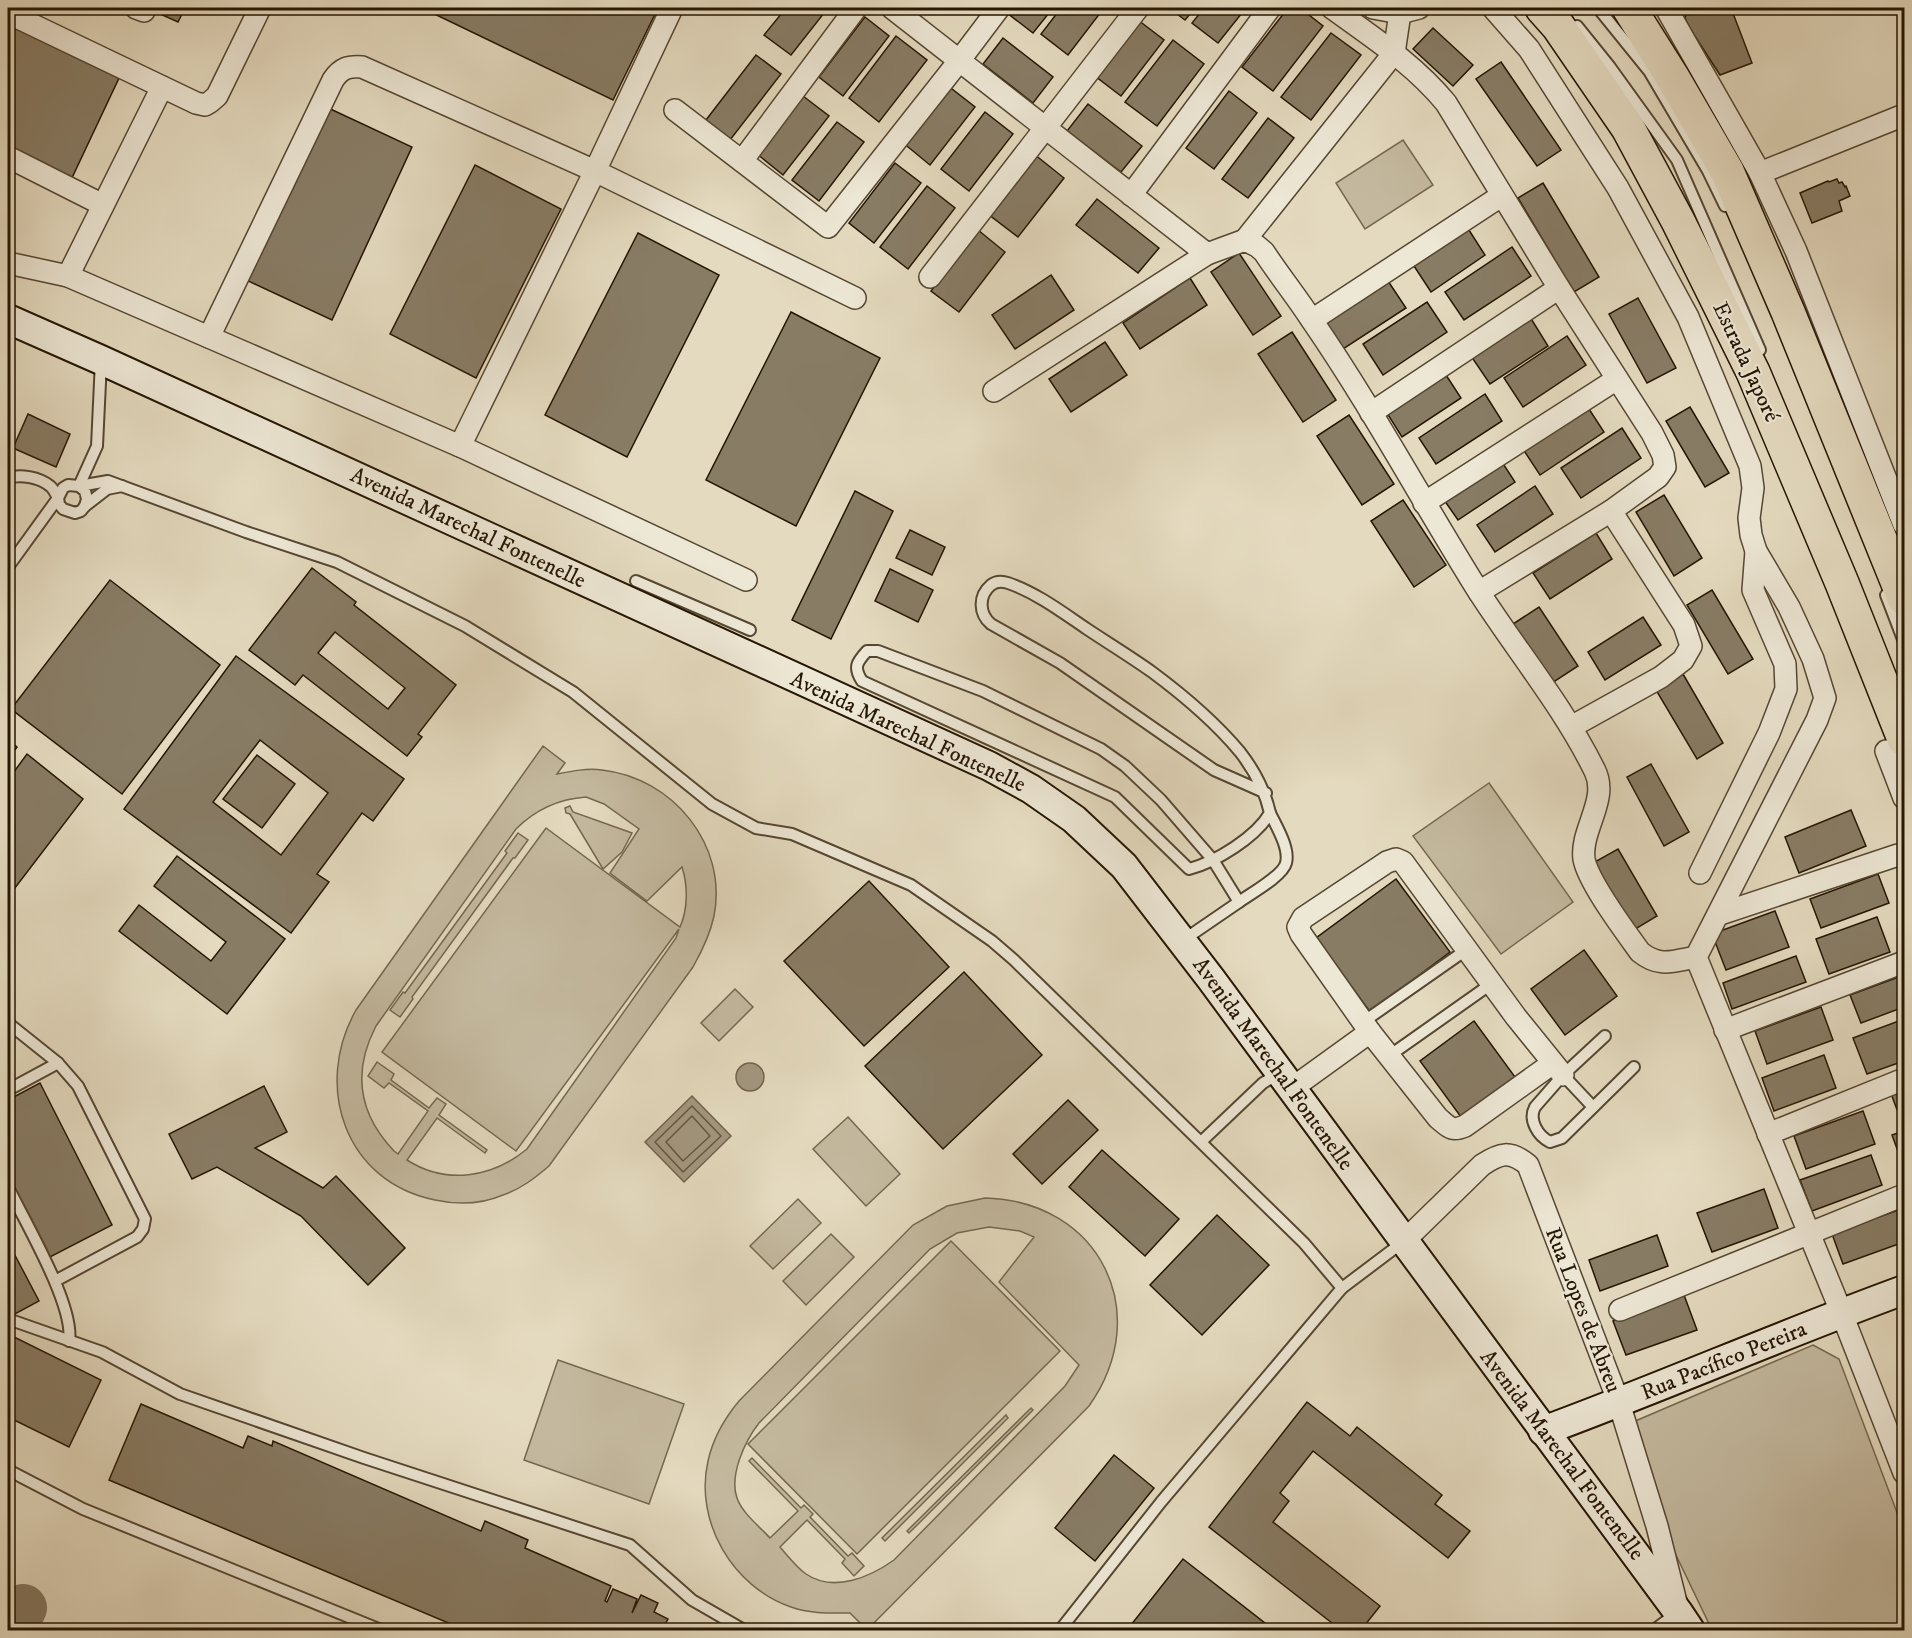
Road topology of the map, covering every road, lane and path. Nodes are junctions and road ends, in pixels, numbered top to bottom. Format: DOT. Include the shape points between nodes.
graph roads {
  1 [pos="260,8"];
  2 [pos="672,8"];
  3 [pos="856,8"];
  4 [pos="892,8"];
  5 [pos="999,8"];
  6 [pos="1137,8"];
  7 [pos="1270,8"];
  8 [pos="1332,8"];
  9 [pos="1373,8"];
  10 [pos="1493,8"];
  11 [pos="1598,8"];
  12 [pos="1629,8"];
  13 [pos="1666,8"];
  14 [pos="1409,10"];
  15 [pos="1555,12"];
  16 [pos="8,13"];
  17 [pos="1394,52"];
  18 [pos="959,61"];
  19 [pos="162,87"];
  20 [pos="675,110"];
  21 [pos="1905,115"];
  22 [pos="1044,128"];
  23 [pos="8,157"];
  24 [pos="742,161"];
  25 [pos="595,171"];
  26 [pos="1738,189"];
  27 [pos="1131,195"];
  28 [pos="1502,196"];
  29 [pos="103,205"];
  30 [pos="1245,240"];
  31 [pos="1207,254"];
  32 [pos="8,263"];
  33 [pos="69,276"];
  34 [pos="930,277"];
  35 [pos="1559,288"];
  36 [pos="855,298"];
  37 [pos="8,319"];
  38 [pos="1312,320"];
  39 [pos="208,337"];
  40 [pos="1762,356"];
  41 [pos="101,360"];
  42 [pos="1617,379"];
  43 [pos="994,391"];
  44 [pos="1371,413"];
  45 [pos="460,446"];
  46 [pos="8,478"];
  47 [pos="79,486"];
  48 [pos="122,486"];
  49 [pos="58,498"];
  50 [pos="1424,503"];
  51 [pos="85,506"];
  52 [pos="1611,511"];
  53 [pos="1905,525"];
  54 [pos="1756,551"];
  55 [pos="8,567"];
  56 [pos="746,580"];
  57 [pos="636,581"];
  58 [pos="1479,592"];
  59 [pos="1894,593"];
  60 [pos="750,630"];
  61 [pos="729,635"];
  62 [pos="1905,642"];
  63 [pos="782,659"];
  64 [pos="808,671"];
  65 [pos="832,694"];
  66 [pos="1571,727"];
  67 [pos="1895,745"];
  68 [pos="1266,793"];
  69 [pos="1905,798"];
  70 [pos="1270,813"];
  71 [pos="1898,855"];
  72 [pos="1213,860"];
  73 [pos="1700,873"];
  74 [pos="1239,902"];
  75 [pos="1720,914"];
  76 [pos="1181,941"];
  77 [pos="1466,950"];
  78 [pos="1696,957"];
  79 [pos="1905,962"];
  80 [pos="1491,984"];
  81 [pos="8,1023"];
  82 [pos="1366,1027"];
  83 [pos="1725,1030"];
  84 [pos="1605,1036"];
  85 [pos="1389,1056"];
  86 [pos="58,1063"];
  87 [pos="1634,1067"];
  88 [pos="1558,1069"];
  89 [pos="1905,1079"];
  90 [pos="1286,1081"];
  91 [pos="8,1090"];
  92 [pos="1593,1107"];
  93 [pos="1768,1134"];
  94 [pos="1202,1141"];
  95 [pos="8,1186"];
  96 [pos="1905,1195"];
  97 [pos="1808,1232"];
  98 [pos="1403,1242"];
  99 [pos="55,1281"];
  100 [pos="1342,1288"];
  101 [pos="1905,1290"];
  102 [pos="1620,1310"];
  103 [pos="1842,1313"];
  104 [pos="8,1319"];
  105 [pos="69,1341"];
  106 [pos="1619,1403"];
  107 [pos="1543,1431"];
  108 [pos="8,1470"];
  109 [pos="1905,1473"];
  110 [pos="1684,1621"];
  111 [pos="381,1630"];
  112 [pos="744,1630"];
  113 [pos="1060,1630"];
  114 [pos="1654,1630"];
  1 -- 19 [label="street" via="217,96 210,102 196,103"];
  2 -- 25 [label="street"];
  3 -- 24 [label="street"];
  4 -- 18 [label="street"];
  5 -- 18 [label="street"];
  6 -- 22 [label="street"];
  7 -- 27 [label="street"];
  8 -- 17 [label="street"];
  9 -- 14 [label="street"];
  10 -- 54 [label="street" via="1529,49 1612,178 1688,318 1750,466 1750,535"];
  11 -- 26 [label="lane" via="1649,71 1708,171"];
  12 -- 26 [label="main road"];
  13 -- 26 [label="street"];
  14 -- 17 [label="street"];
  15 -- 40 [label="lane" via="1610,67 1677,160"];
  15 -- 67 [label="main road, Estrada Japoré" via="1558,26 1628,128 1748,362 1842,583"];
  16 -- 19 [label="street"];
  17 -- 28 [label="street" via="1446,103"];
  17 -- 30 [label="street"];
  18 -- 22 [label="street"];
  18 -- 24 [label="street" via="828,227"];
  19 -- 29 [label="street"];
  20 -- 24 [label="street"];
  21 -- 26 [label="street"];
  22 -- 27 [label="street"];
  22 -- 34 [label="street"];
  23 -- 29 [label="street"];
  25 -- 36 [label="street"];
  25 -- 39 [label="street" via="362,67 350,66 339,71 333,80"];
  25 -- 45 [label="street"];
  26 -- 53 [label="street" via="1796,251"];
  26 -- 59 [label="main road"];
  27 -- 31 [label="street"];
  28 -- 35 [label="street"];
  28 -- 38 [label="street"];
  29 -- 33 [label="street"];
  30 -- 31 [label="street"];
  30 -- 38 [label="street" via="1264,252"];
  31 -- 43 [label="street"];
  32 -- 33 [label="street"];
  33 -- 39 [label="street"];
  35 -- 42 [label="street"];
  35 -- 44 [label="street"];
  37 -- 41 [label="main road, Avenida Marechal Fontenelle"];
  38 -- 44 [label="street"];
  39 -- 45 [label="street"];
  41 -- 47 [label="lane" via="97,446"];
  41 -- 61 [label="main road, Avenida Marechal Fontenelle"];
  42 -- 50 [label="street"];
  42 -- 52 [label="street" via="1664,454 1665,467 1658,477"];
  44 -- 50 [label="street"];
  45 -- 56 [label="street"];
  46 -- 49 [label="lane" via="32,478 50,486"];
  47 -- 48 [label="lane" via="108,481"];
  47 -- 49 [label="lane" via="68,485"];
  47 -- 51 [label="lane" via="85,491"];
  48 -- 51 [label="lane" via="107,489"];
  48 -- 94 [label="lane" via="337,562 465,626 573,692 712,804 756,828 792,834 911,885 1014,960"];
  49 -- 51 [label="lane" via="69,513"];
  49 -- 55 [label="lane"];
  50 -- 58 [label="street"];
  52 -- 58 [label="street"];
  52 -- 66 [label="street" via="1684,625 1691,646 1683,660 1661,677"];
  54 -- 73 [label="street" via="1753,590 1785,664 1786,689 1769,733"];
  54 -- 75 [label="street" via="1789,607 1813,659 1825,698"];
  57 -- 61 [label="lane"];
  58 -- 66 [label="street"];
  59 -- 62 [label="lane"];
  60 -- 61 [label="lane"];
  61 -- 63 [label="lane"];
  61 -- 65 [label="main road, Avenida Marechal Fontenelle"];
  64 -- 65 [label="lane"];
  65 -- 76 [label="main road, Avenida Marechal Fontenelle" via="989,766 1074,819 1124,867"];
  66 -- 78 [label="street" via="1597,775 1599,792 1584,849 1584,861 1592,879 1640,952 1649,959 1663,963"];
  67 -- 69 [label="street"];
  68 -- 68 [label="lane" via="1240,753 1208,719 1152,672 1040,597 1006,582 997,581 989,586 981,611 990,624 1060,663 1214,770"];
  68 -- 70 [label="lane"];
  70 -- 72 [label="lane" via="1254,833"];
  70 -- 74 [label="lane" via="1287,862 1282,872"];
  71 -- 75 [label="street"];
  72 -- 72 [label="lane" via="1161,800 1101,749 982,691 878,651 867,651 858,662 857,673 862,681 1115,797 1189,869"];
  72 -- 74 [label="lane"];
  74 -- 76 [label="lane"];
  75 -- 78 [label="street"];
  76 -- 90 [label="main road, Avenida Marechal Fontenelle"];
  77 -- 80 [label="street"];
  77 -- 82 [label="lane"];
  77 -- 82 [label="street" via="1403,862 1396,859 1303,918 1298,927 1301,934"];
  78 -- 83 [label="street"];
  79 -- 83 [label="street"];
  80 -- 85 [label="lane"];
  80 -- 88 [label="street"];
  81 -- 86 [label="lane"];
  82 -- 85 [label="street"];
  82 -- 90 [label="street"];
  83 -- 93 [label="street"];
  84 -- 88 [label="lane"];
  85 -- 88 [label="street" via="1438,1119 1457,1130"];
  86 -- 91 [label="lane"];
  86 -- 99 [label="lane" via="78,1086 145,1219 144,1229 137,1237"];
  87 -- 92 [label="lane"];
  88 -- 92 [label="lane"];
  88 -- 92 [label="lane" via="1532,1112 1544,1139 1550,1142 1562,1138"];
  89 -- 93 [label="street"];
  90 -- 94 [label="lane" via="1263,1083"];
  90 -- 98 [label="main road, Avenida Marechal Fontenelle"];
  93 -- 97 [label="street"];
  94 -- 100 [label="lane" via="1305,1242"];
  95 -- 99 [label="lane"];
  96 -- 97 [label="street"];
  97 -- 102 [label="street"];
  97 -- 103 [label="street"];
  98 -- 100 [label="lane"];
  98 -- 106 [label="street, Rua Lopes de Abreu" via="1482,1165 1494,1157 1517,1156 1527,1165"];
  98 -- 107 [label="main road, Avenida Marechal Fontenelle"];
  99 -- 105 [label="lane" via="71,1331"];
  100 -- 113 [label="lane" via="1161,1502"];
  101 -- 103 [label="main road, Rua Pacífico Pereira"];
  103 -- 106 [label="main road, Rua Pacífico Pereira"];
  103 -- 109 [label="street"];
  104 -- 105 [label="lane"];
  105 -- 112 [label="lane" via="102,1352 180,1394 630,1545 692,1600"];
  106 -- 107 [label="main road, Rua Pacífico Pereira"];
  106 -- 110 [label="street, Rua Lopes de Abreu"];
  107 -- 110 [label="main road, Avenida Marechal Fontenelle"];
  108 -- 111 [label="lane" via="83,1509"];
  110 -- 114 [label="lane"];
}
